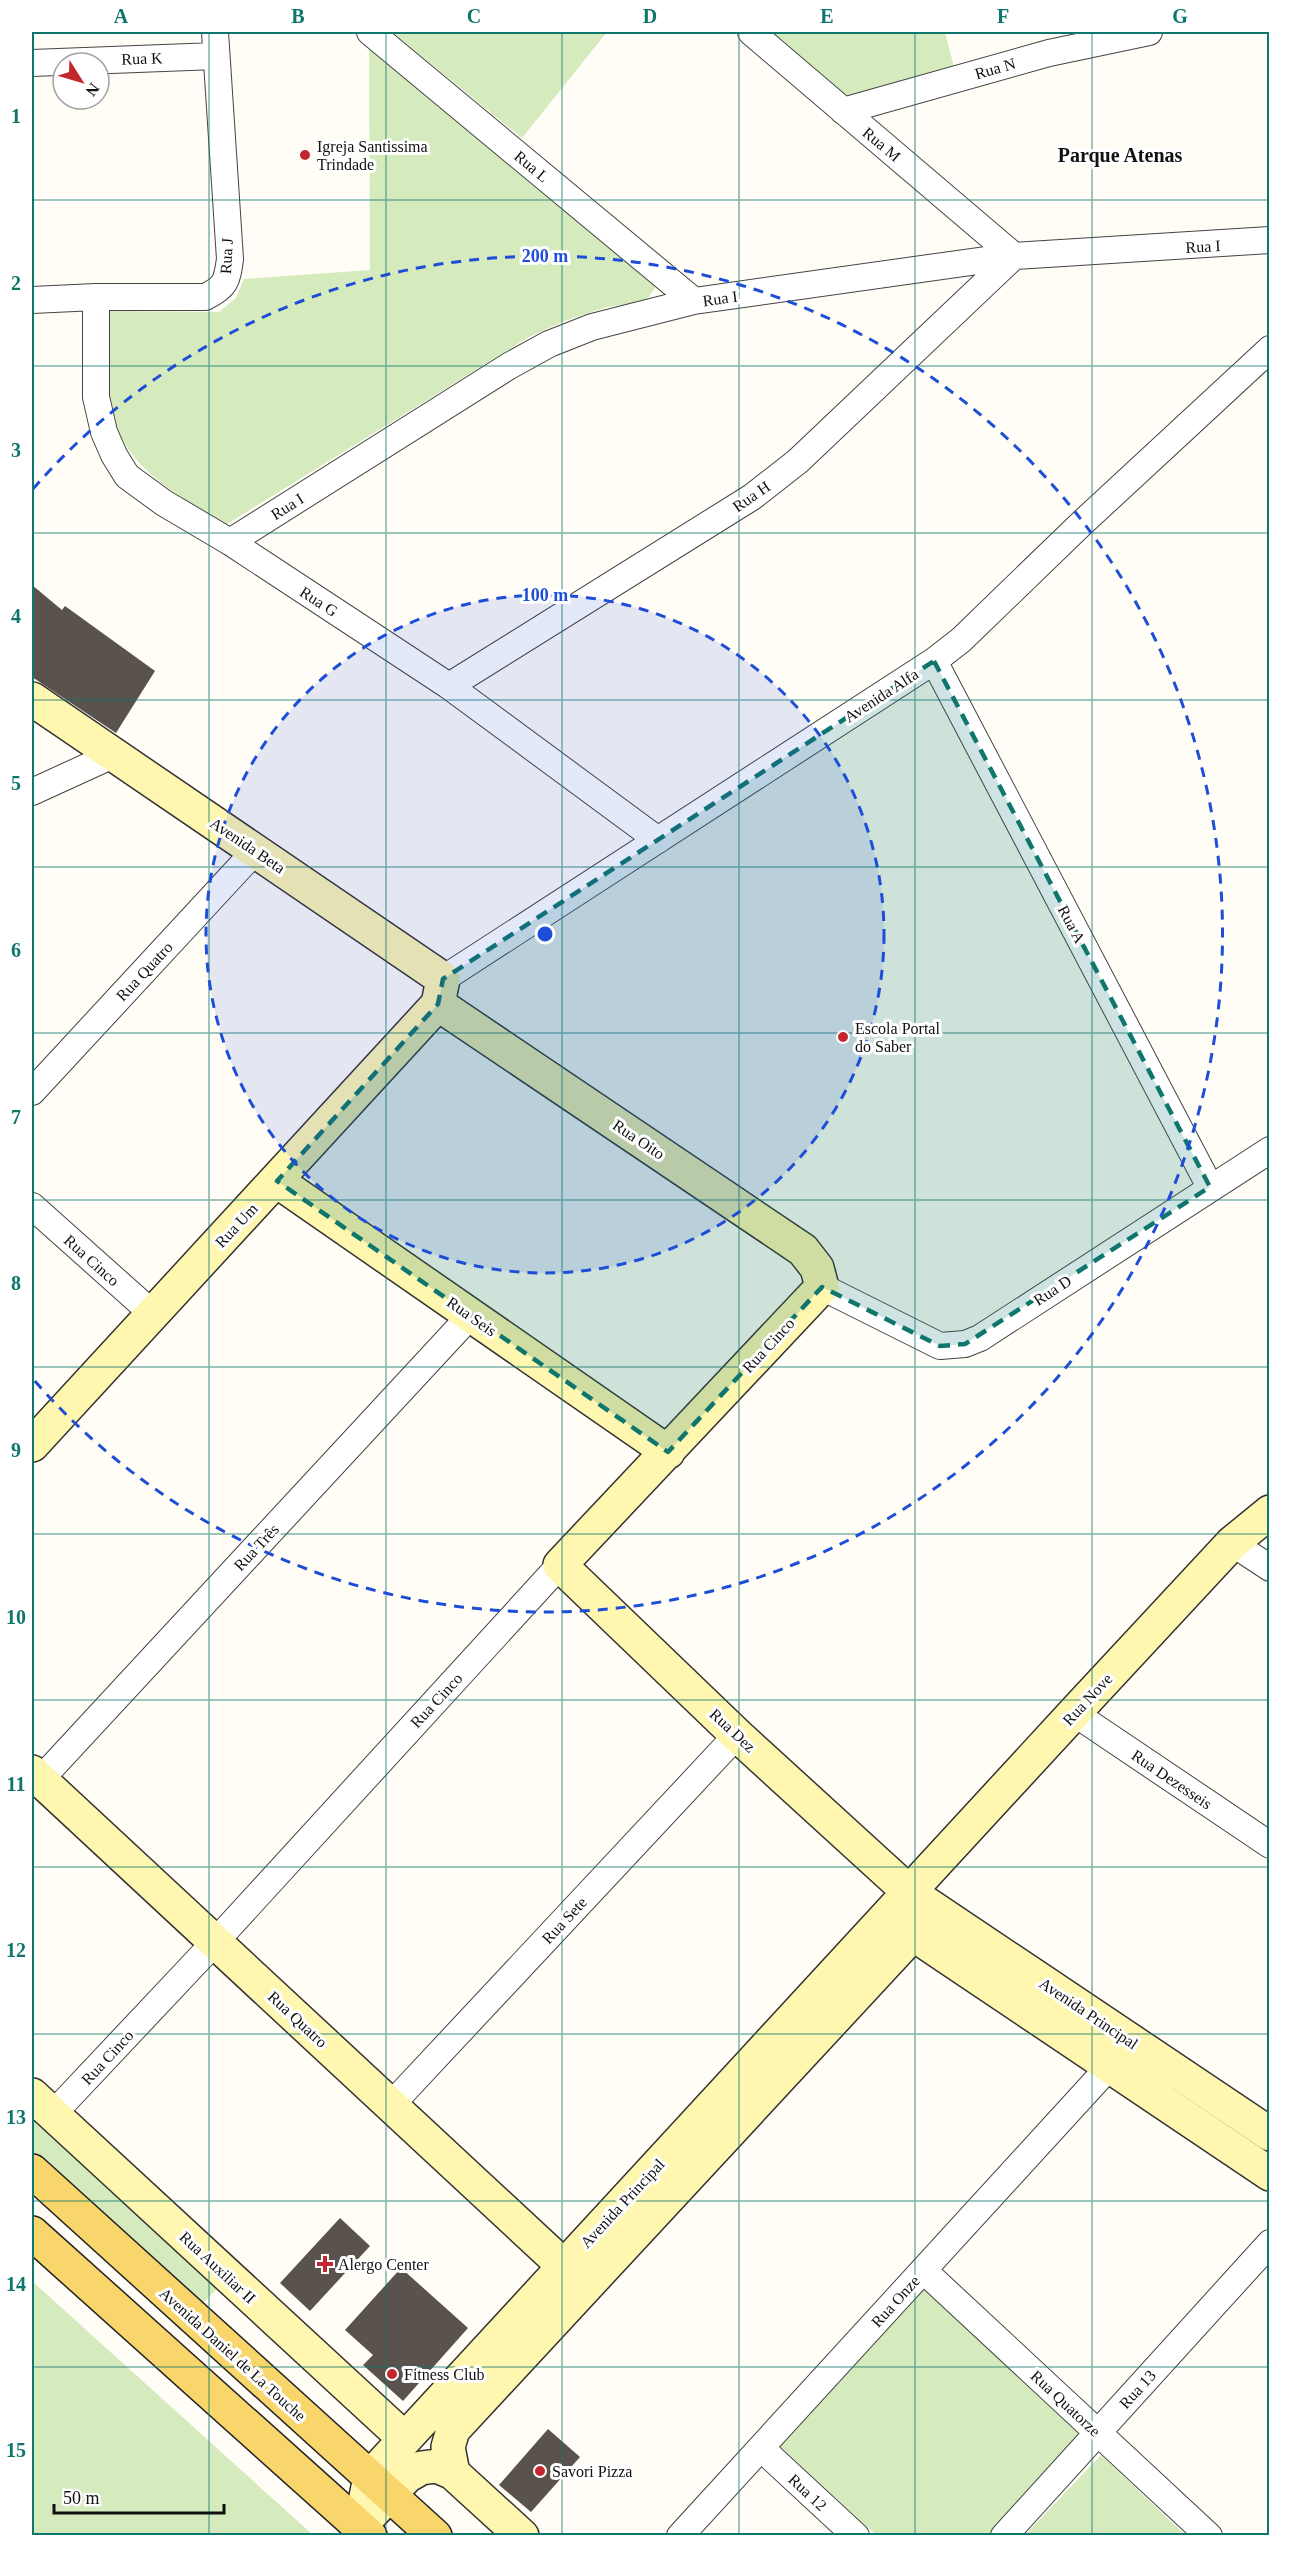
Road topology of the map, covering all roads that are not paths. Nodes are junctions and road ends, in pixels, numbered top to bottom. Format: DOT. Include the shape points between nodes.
graph roads {
  1 [pos="369,32"];
  2 [pos="751,32"];
  3 [pos="1149,32"];
  4 [pos="215,44"];
  5 [pos="32,63"];
  6 [pos="843,111"];
  7 [pos="1269,240"];
  8 [pos="1014,256"];
  9 [pos="96,297"];
  10 [pos="32,300"];
  11 [pos="694,301"];
  12 [pos="1269,349"];
  13 [pos="230,542"];
  14 [pos="934,661"];
  15 [pos="449,686"];
  16 [pos="32,699"];
  17 [pos="112,755"];
  18 [pos="32,792"];
  19 [pos="658,840"];
  20 [pos="256,850"];
  21 [pos="441,992"];
  22 [pos="32,1092"];
  23 [pos="1269,1150"];
  24 [pos="277,1181"];
  25 [pos="1210,1187"];
  26 [pos="32,1206"];
  27 [pos="822,1287"];
  28 [pos="153,1314"];
  29 [pos="471,1315"];
  30 [pos="32,1445"];
  31 [pos="668,1452"];
  32 [pos="1269,1512"];
  33 [pos="1232,1543"];
  34 [pos="560,1565"];
  35 [pos="1269,1568"];
  36 [pos="1074,1713"];
  37 [pos="737,1735"];
  38 [pos="36,1776"];
  39 [pos="1269,1845"];
  40 [pos="909,1892"];
  41 [pos="913,1934"];
  42 [pos="215,1942"];
  43 [pos="1109,2067"];
  44 [pos="42,2105"];
  45 [pos="391,2105"];
  46 [pos="1269,2134"];
  47 [pos="32,2172"];
  48 [pos="1269,2174"];
  49 [pos="32,2233"];
  50 [pos="1269,2243"];
  51 [pos="923,2270"];
  52 [pos="575,2276"];
  53 [pos="1098,2432"];
  54 [pos="405,2439"];
  55 [pos="760,2448"];
  56 [pos="453,2473"];
  57 [pos="380,2486"];
  58 [pos="365,2531"];
  59 [pos="435,2535"];
  60 [pos="522,2535"];
  61 [pos="680,2535"];
  62 [pos="856,2535"];
  63 [pos="1004,2535"];
  64 [pos="1209,2535"];
  1 -- 11 [label="street, Rua L"];
  2 -- 6 [label="street, Rua M"];
  3 -- 6 [label="street, Rua N" via="1049,53"];
  4 -- 5 [label="street, Rua K"];
  4 -- 9 [label="street, Rua J" via="230,259 227,278 221,289 205,297"];
  6 -- 8 [label="street, Rua M"];
  7 -- 8 [label="street, Rua I"];
  8 -- 11 [label="street, Rua I"];
  8 -- 15 [label="street, Rua H" via="798,460 752,497"];
  9 -- 10 [label="street, Rua J"];
  9 -- 13 [label="street, Rua G" via="96,398 114,455 127,476"];
  11 -- 13 [label="street, Rua I" via="592,327 549,344"];
  12 -- 14 [label="street, Avenida Alfa" via="969,633"];
  13 -- 15 [label="street, Rua G"];
  14 -- 19 [label="street, Avenida Alfa"];
  14 -- 25 [label="street, Rua A"];
  15 -- 19 [label="street, Rua G"];
  16 -- 17 [label="street, Avenida Beta"];
  17 -- 18 [label="street"];
  17 -- 20 [label="street, Avenida Beta"];
  19 -- 21 [label="street, Avenida Alfa"];
  20 -- 21 [label="street, Avenida Beta"];
  20 -- 22 [label="street, Rua Quatro"];
  21 -- 24 [label="street, Rua Um"];
  21 -- 27 [label="street, Rua Oito" via="803,1250 817,1268"];
  23 -- 25 [label="street, Rua D"];
  24 -- 28 [label="street, Rua Um"];
  24 -- 29 [label="street, Rua Seis"];
  25 -- 27 [label="street, Rua D" via="980,1338 965,1344 940,1346"];
  26 -- 28 [label="street, Rua Cinco"];
  27 -- 31 [label="street, Rua Cinco"];
  28 -- 30 [label="street, Rua Um"];
  29 -- 31 [label="street, Rua Seis"];
  29 -- 38 [label="street, Rua Três"];
  31 -- 34 [label="street, Rua Cinco"];
  32 -- 33 [label="street, Rua Nove"];
  33 -- 35 [label="street"];
  33 -- 36 [label="street, Rua Nove"];
  34 -- 37 [label="street, Rua Dez"];
  34 -- 42 [label="street, Rua Cinco"];
  36 -- 39 [label="street, Rua Dezesseis"];
  36 -- 40 [label="street, Rua Nove"];
  37 -- 40 [label="street, Rua Dez"];
  37 -- 45 [label="street, Rua Sete"];
  38 -- 42 [label="street, Rua Quatro"];
  40 -- 41 [label="street"];
  40 -- 46 [label="street, Avenida Principal"];
  40 -- 52 [label="street, Avenida Principal"];
  41 -- 43 [label="street, Avenida Principal"];
  41 -- 52 [label="street, Avenida Principal"];
  42 -- 44 [label="street, Rua Cinco"];
  42 -- 45 [label="street, Rua Quatro"];
  43 -- 48 [label="street, Avenida Principal"];
  43 -- 51 [label="street, Rua Onze"];
  44 -- 54 [label="street, Rua Auxiliar II"];
  45 -- 52 [label="street, Rua Quatro"];
  47 -- 57 [label="main road, Avenida Daniel de La Touche"];
  49 -- 58 [label="main road"];
  50 -- 53 [label="street, Rua 13"];
  51 -- 53 [label="street, Rua Quatorze"];
  51 -- 55 [label="street, Rua Onze"];
  52 -- 54 [label="street, Avenida Principal"];
  52 -- 56 [label="street, Avenida Principal" via="453,2430 448,2447"];
  53 -- 63 [label="street, Rua 13"];
  53 -- 64 [label="street, Rua Quatorze"];
  54 -- 57 [label="street, Avenida Principal"];
  55 -- 61 [label="street, Rua Onze"];
  55 -- 62 [label="street, Rua 12"];
  56 -- 57 [label="street" via="437,2466 421,2468"];
  56 -- 60 [label="street"];
  57 -- 58 [label="street"];
  57 -- 59 [label="main road, Avenida Daniel de La Touche"];
}
